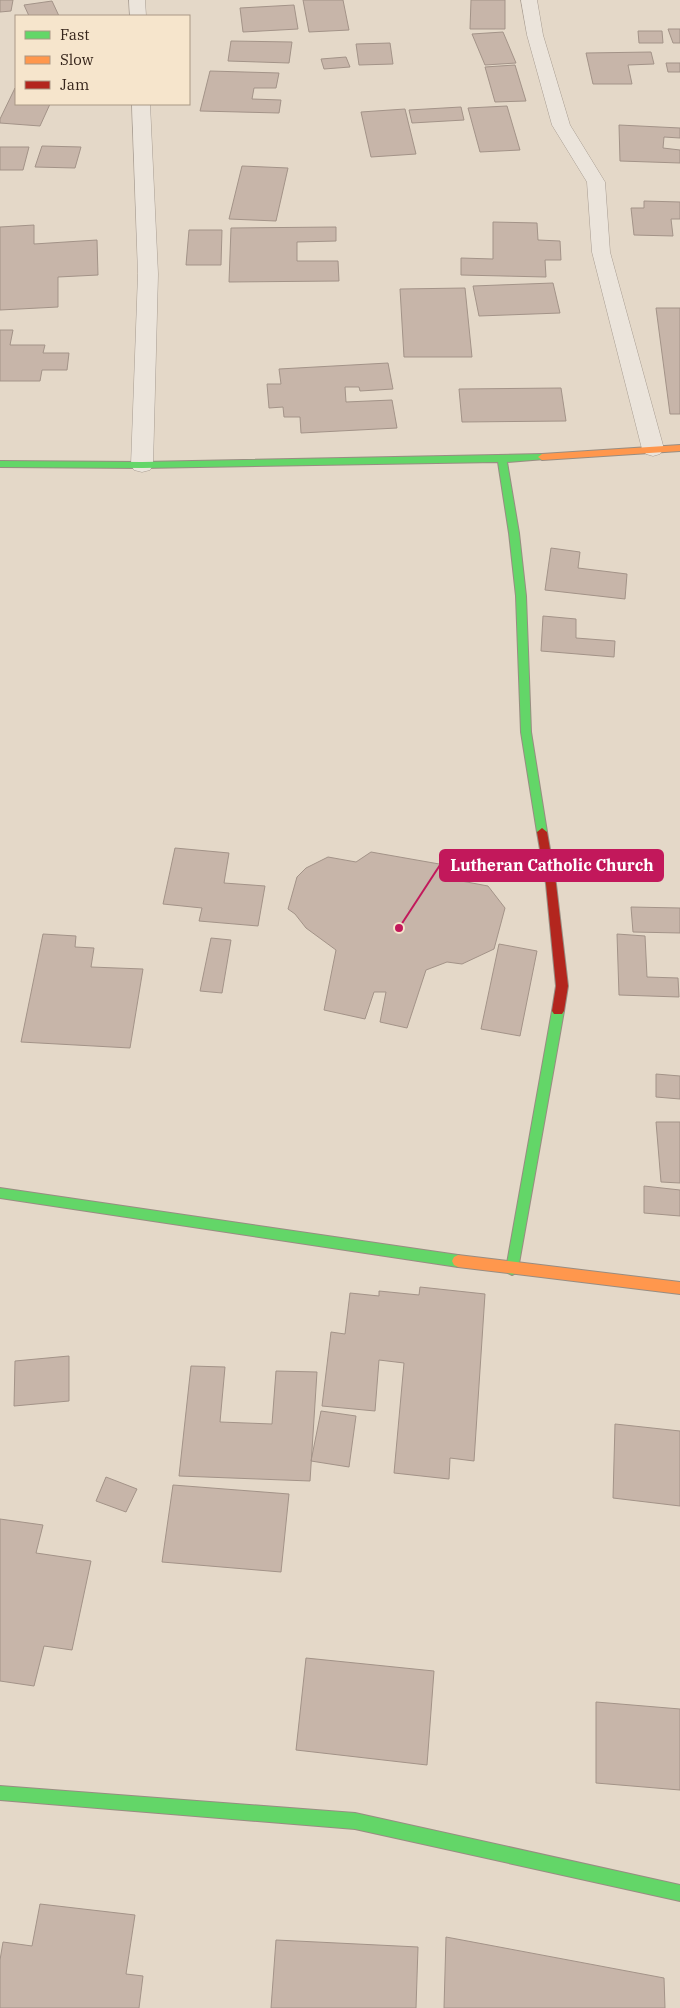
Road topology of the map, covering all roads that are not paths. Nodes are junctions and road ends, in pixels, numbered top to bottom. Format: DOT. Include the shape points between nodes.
graph roads {
  1 [pos="137,0"];
  2 [pos="529,0"];
  3 [pos="138,15"];
  4 [pos="141,105"];
  5 [pos="680,448"];
  6 [pos="653,449"];
  7 [pos="502,459"];
  8 [pos="0,464"];
  9 [pos="142,466"];
  10 [pos="0,1193"];
  11 [pos="512,1269"];
  12 [pos="680,1288"];
  13 [pos="0,1793"];
  14 [pos="680,1892"];
  1 -- 3 [label="street"];
  2 -- 6 [label="street" via="535,35 561,124 596,182 601,252"];
  4 -- 9 [label="street" via="148,274"];
  5 -- 6 [label="street"];
  6 -- 7 [label="street"];
  7 -- 9 [label="street"];
  7 -- 11 [label="street" via="521,596 526,732 551,884 562,986"];
  8 -- 9 [label="street"];
  10 -- 11 [label="street"];
  11 -- 12 [label="street"];
  13 -- 14 [label="street" via="355,1821"];
}
